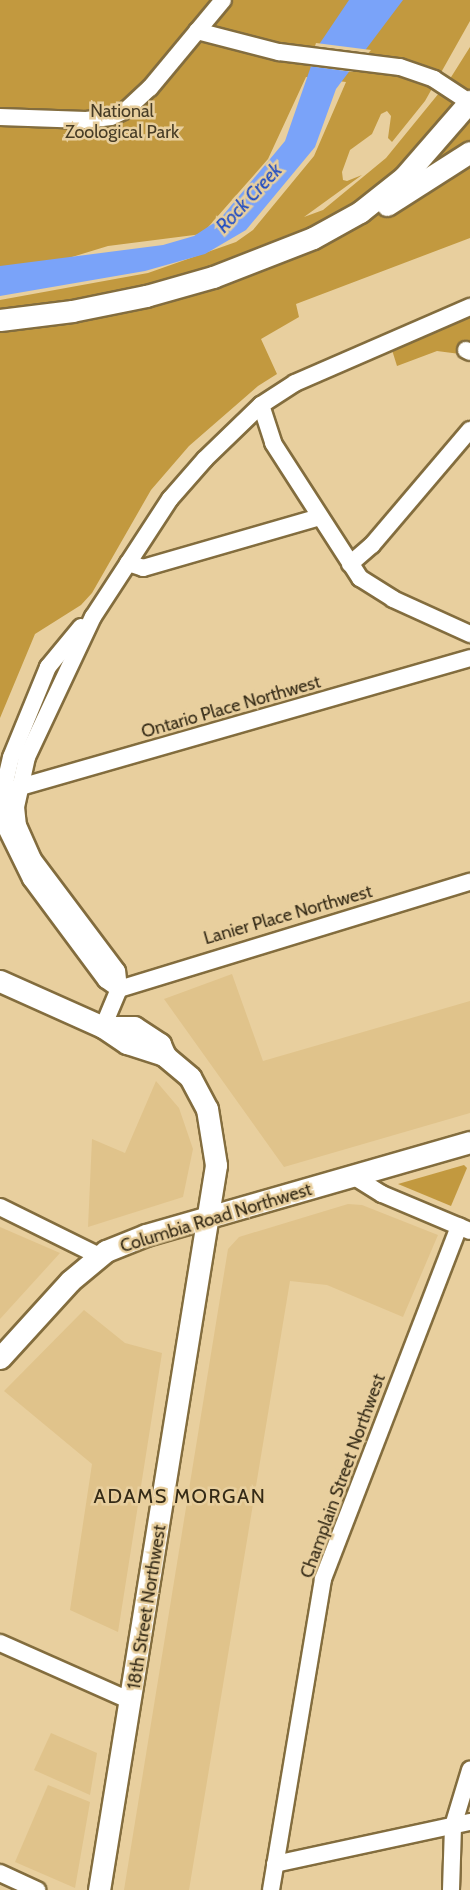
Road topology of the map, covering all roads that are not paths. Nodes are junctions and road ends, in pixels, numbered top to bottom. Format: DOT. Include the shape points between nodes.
graph roads {
  1 [pos="224,0"];
  2 [pos="197,31"];
  3 [pos="470,102"];
  4 [pos="0,117"];
  5 [pos="470,152"];
  6 [pos="329,231"];
  7 [pos="470,307"];
  8 [pos="0,320"];
  9 [pos="261,405"];
  10 [pos="470,430"];
  11 [pos="320,516"];
  12 [pos="128,563"];
  13 [pos="350,564"];
  14 [pos="93,617"];
  15 [pos="470,634"];
  16 [pos="61,652"];
  17 [pos="470,658"];
  18 [pos="68,668"];
  19 [pos="11,790"];
  20 [pos="470,882"];
  21 [pos="0,981"];
  22 [pos="119,989"];
  23 [pos="103,1027"];
  24 [pos="470,1142"];
  25 [pos="353,1176"];
  26 [pos="0,1207"];
  27 [pos="210,1218"];
  28 [pos="464,1229"];
  29 [pos="99,1256"];
  30 [pos="0,1358"];
  31 [pos="0,1643"];
  32 [pos="131,1701"];
  33 [pos="470,1770"];
  34 [pos="462,1824"];
  35 [pos="275,1864"];
  36 [pos="0,1874"];
  37 [pos="37,1890"];
  38 [pos="99,1890"];
  39 [pos="271,1890"];
  40 [pos="451,1890"];
  1 -- 2 [label="street"];
  2 -- 3 [label="street" via="279,52 420,73"];
  2 -- 4 [label="street" via="150,88 111,117"];
  3 -- 6 [label="main road" via="404,177"];
  5 -- 6 [label="main road" via="389,204"];
  6 -- 8 [label="main road" via="268,257 146,296"];
  7 -- 9 [label="street" via="296,383"];
  9 -- 11 [label="street" via="273,443"];
  9 -- 12 [label="street" via="186,480"];
  10 -- 13 [label="street" via="372,545"];
  11 -- 12 [label="street" via="143,568"];
  11 -- 13 [label="street"];
  12 -- 14 [label="street"];
  13 -- 15 [label="street" via="360,578 381,593"];
  14 -- 16 [label="street"];
  14 -- 18 [label="street"];
  16 -- 18 [label="street"];
  16 -- 19 [label="street" via="36,695 11,757"];
  17 -- 19 [label="street, Ontario Place Northwest"];
  18 -- 19 [label="street"];
  19 -- 22 [label="street" via="23,841 117,971"];
  20 -- 22 [label="street, Lanier Place Northwest"];
  21 -- 23 [label="main road"];
  22 -- 23 [label="street"];
  23 -- 27 [label="main road, 18th Street Northwest" via="127,1043 165,1056 195,1084 210,1119 216,1165"];
  24 -- 25 [label="main road, Columbia Road Northwest"];
  25 -- 27 [label="main road, Columbia Road Northwest"];
  25 -- 28 [label="street" via="382,1194"];
  26 -- 29 [label="street"];
  27 -- 29 [label="main road, Columbia Road Northwest" via="146,1235"];
  27 -- 32 [label="main road, 18th Street Northwest"];
  28 -- 35 [label="street, Champlain Street Northwest" via="326,1569"];
  29 -- 30 [label="main road, Columbia Road Northwest" via="70,1281"];
  31 -- 32 [label="street"];
  32 -- 38 [label="main road, 18th Street Northwest"];
  33 -- 34 [label="street"];
  34 -- 35 [label="street"];
  34 -- 40 [label="street"];
  35 -- 39 [label="street, Champlain Street Northwest"];
  36 -- 37 [label="street"];
}
